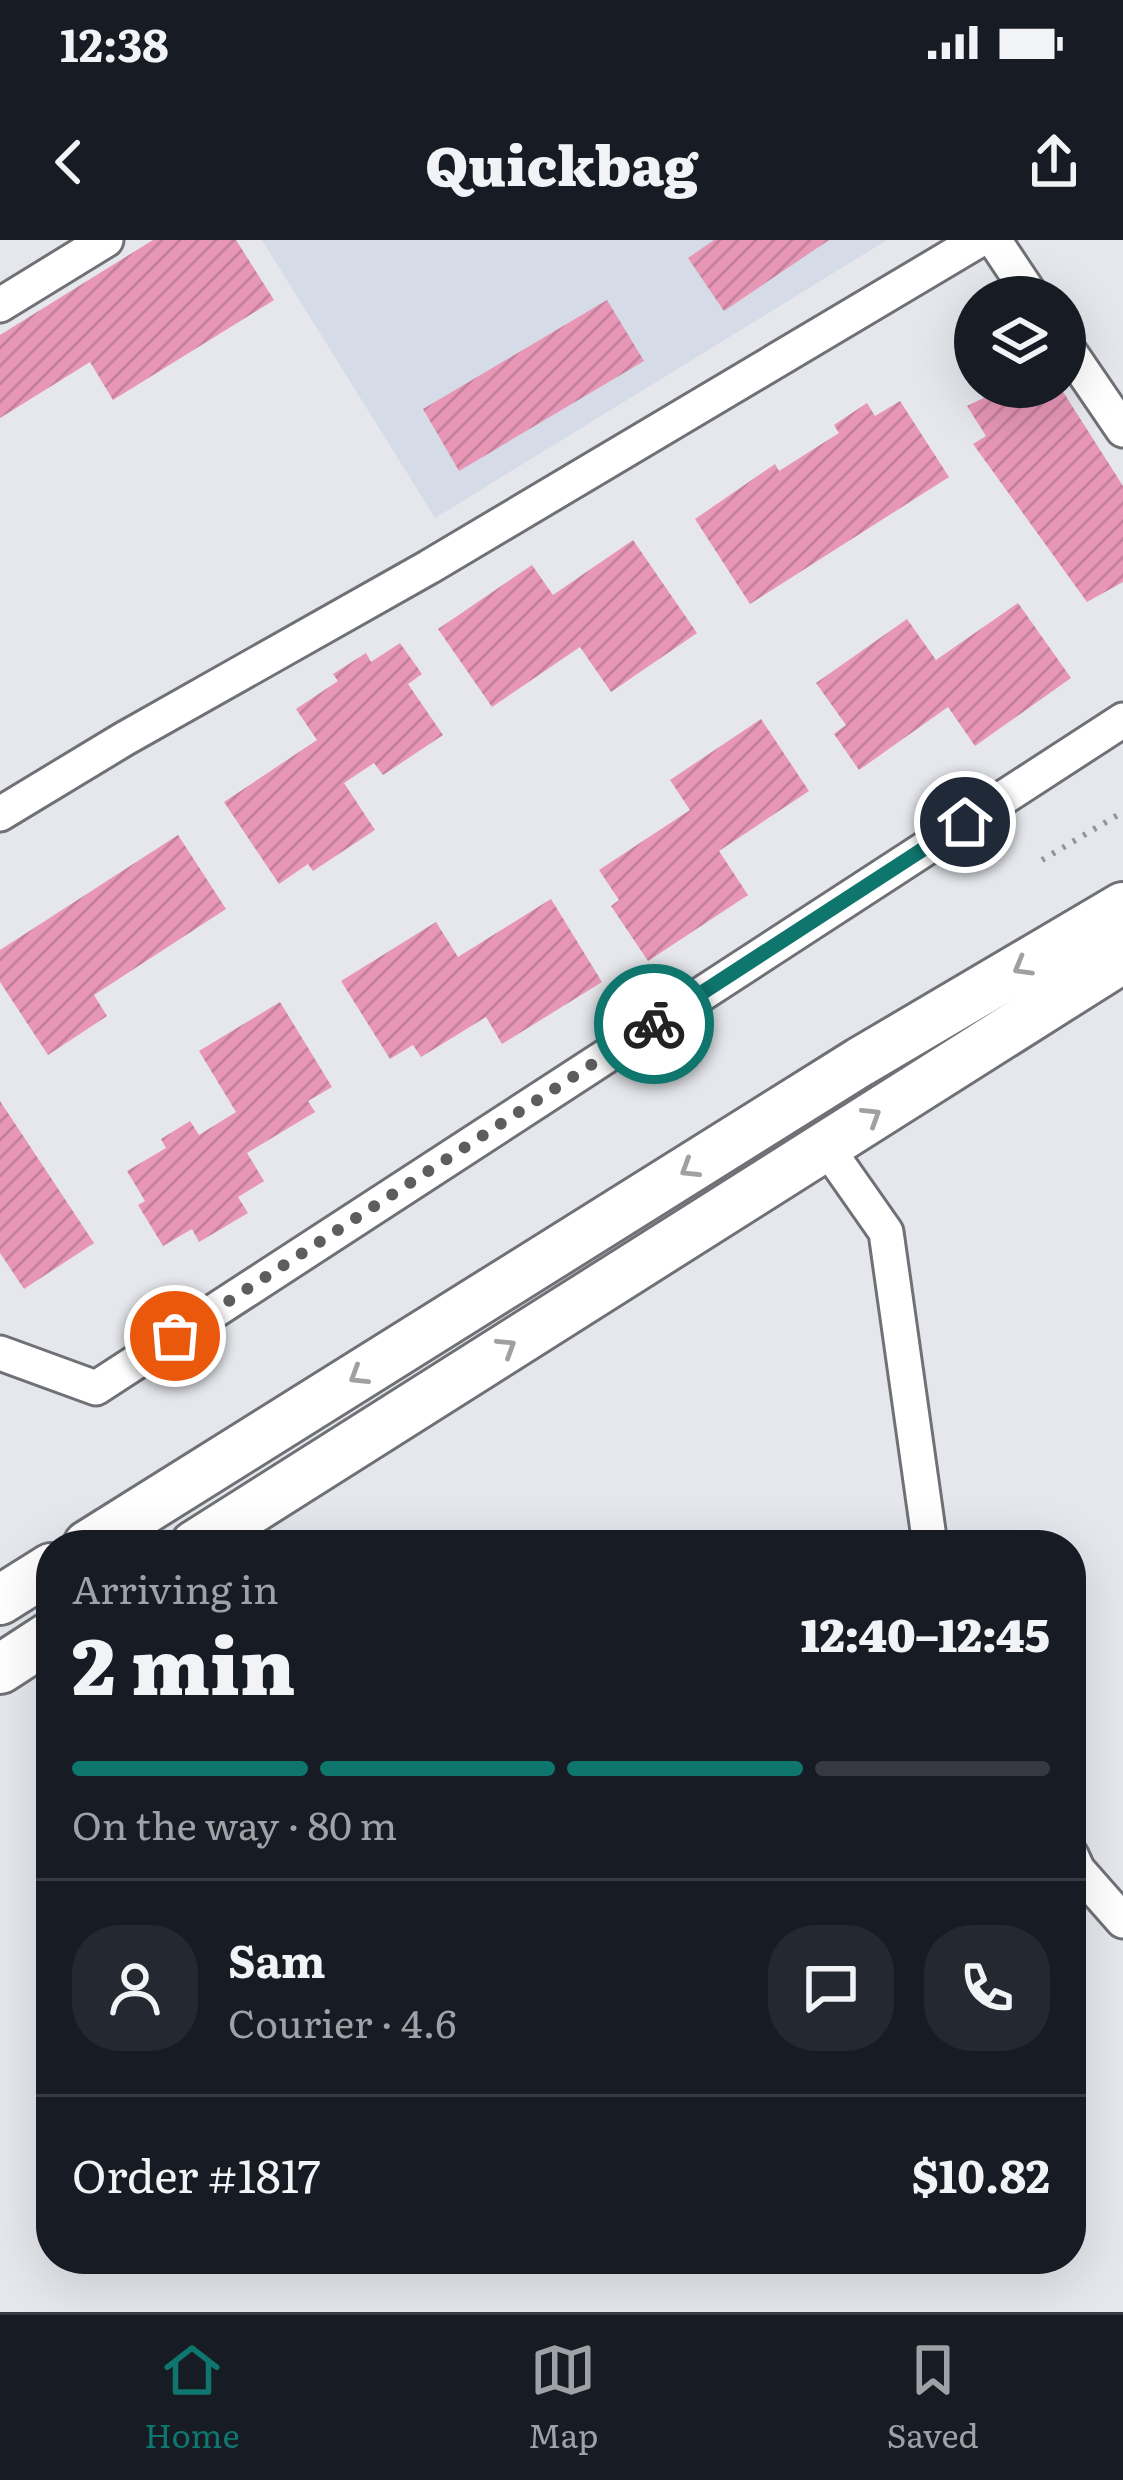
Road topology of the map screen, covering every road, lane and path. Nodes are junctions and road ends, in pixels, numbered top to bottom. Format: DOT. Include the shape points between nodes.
graph roads {
  1 [pos="106,240"];
  2 [pos="979,240"];
  3 [pos="994,240"];
  4 [pos="1019,276"];
  5 [pos="0,305"];
  6 [pos="1086,376"];
  7 [pos="1123,430"];
  8 [pos="1123,720"];
  9 [pos="1123,812"];
  10 [pos="0,814"];
  11 [pos="1042,860"];
  12 [pos="1123,907"];
  13 [pos="1123,958"];
  14 [pos="826,1145"];
  15 [pos="0,1353"];
  16 [pos="112,1530"];
  17 [pos="219,1530"];
  18 [pos="928,1530"];
  19 [pos="36,1577"];
  20 [pos="0,1600"];
  21 [pos="36,1646"];
  22 [pos="0,1669"];
  23 [pos="1086,1879"];
  24 [pos="1123,1921"];
  1 -- 5 [label="street"];
  2 -- 10 [label="street"];
  3 -- 4 [label="street"];
  6 -- 7 [label="street"];
  8 -- 15 [label="street" via="96,1388"];
  9 -- 11 [label="path"];
  12 -- 16 [label="highway, one-way" via="860,1062"];
  14 -- 13 [label="highway, one-way"];
  17 -- 14 [label="highway, one-way"];
  14 -- 18 [label="street" via="886,1232"];
  19 -- 20 [label="highway"];
  21 -- 22 [label="highway"];
  23 -- 24 [label="street"];
}
